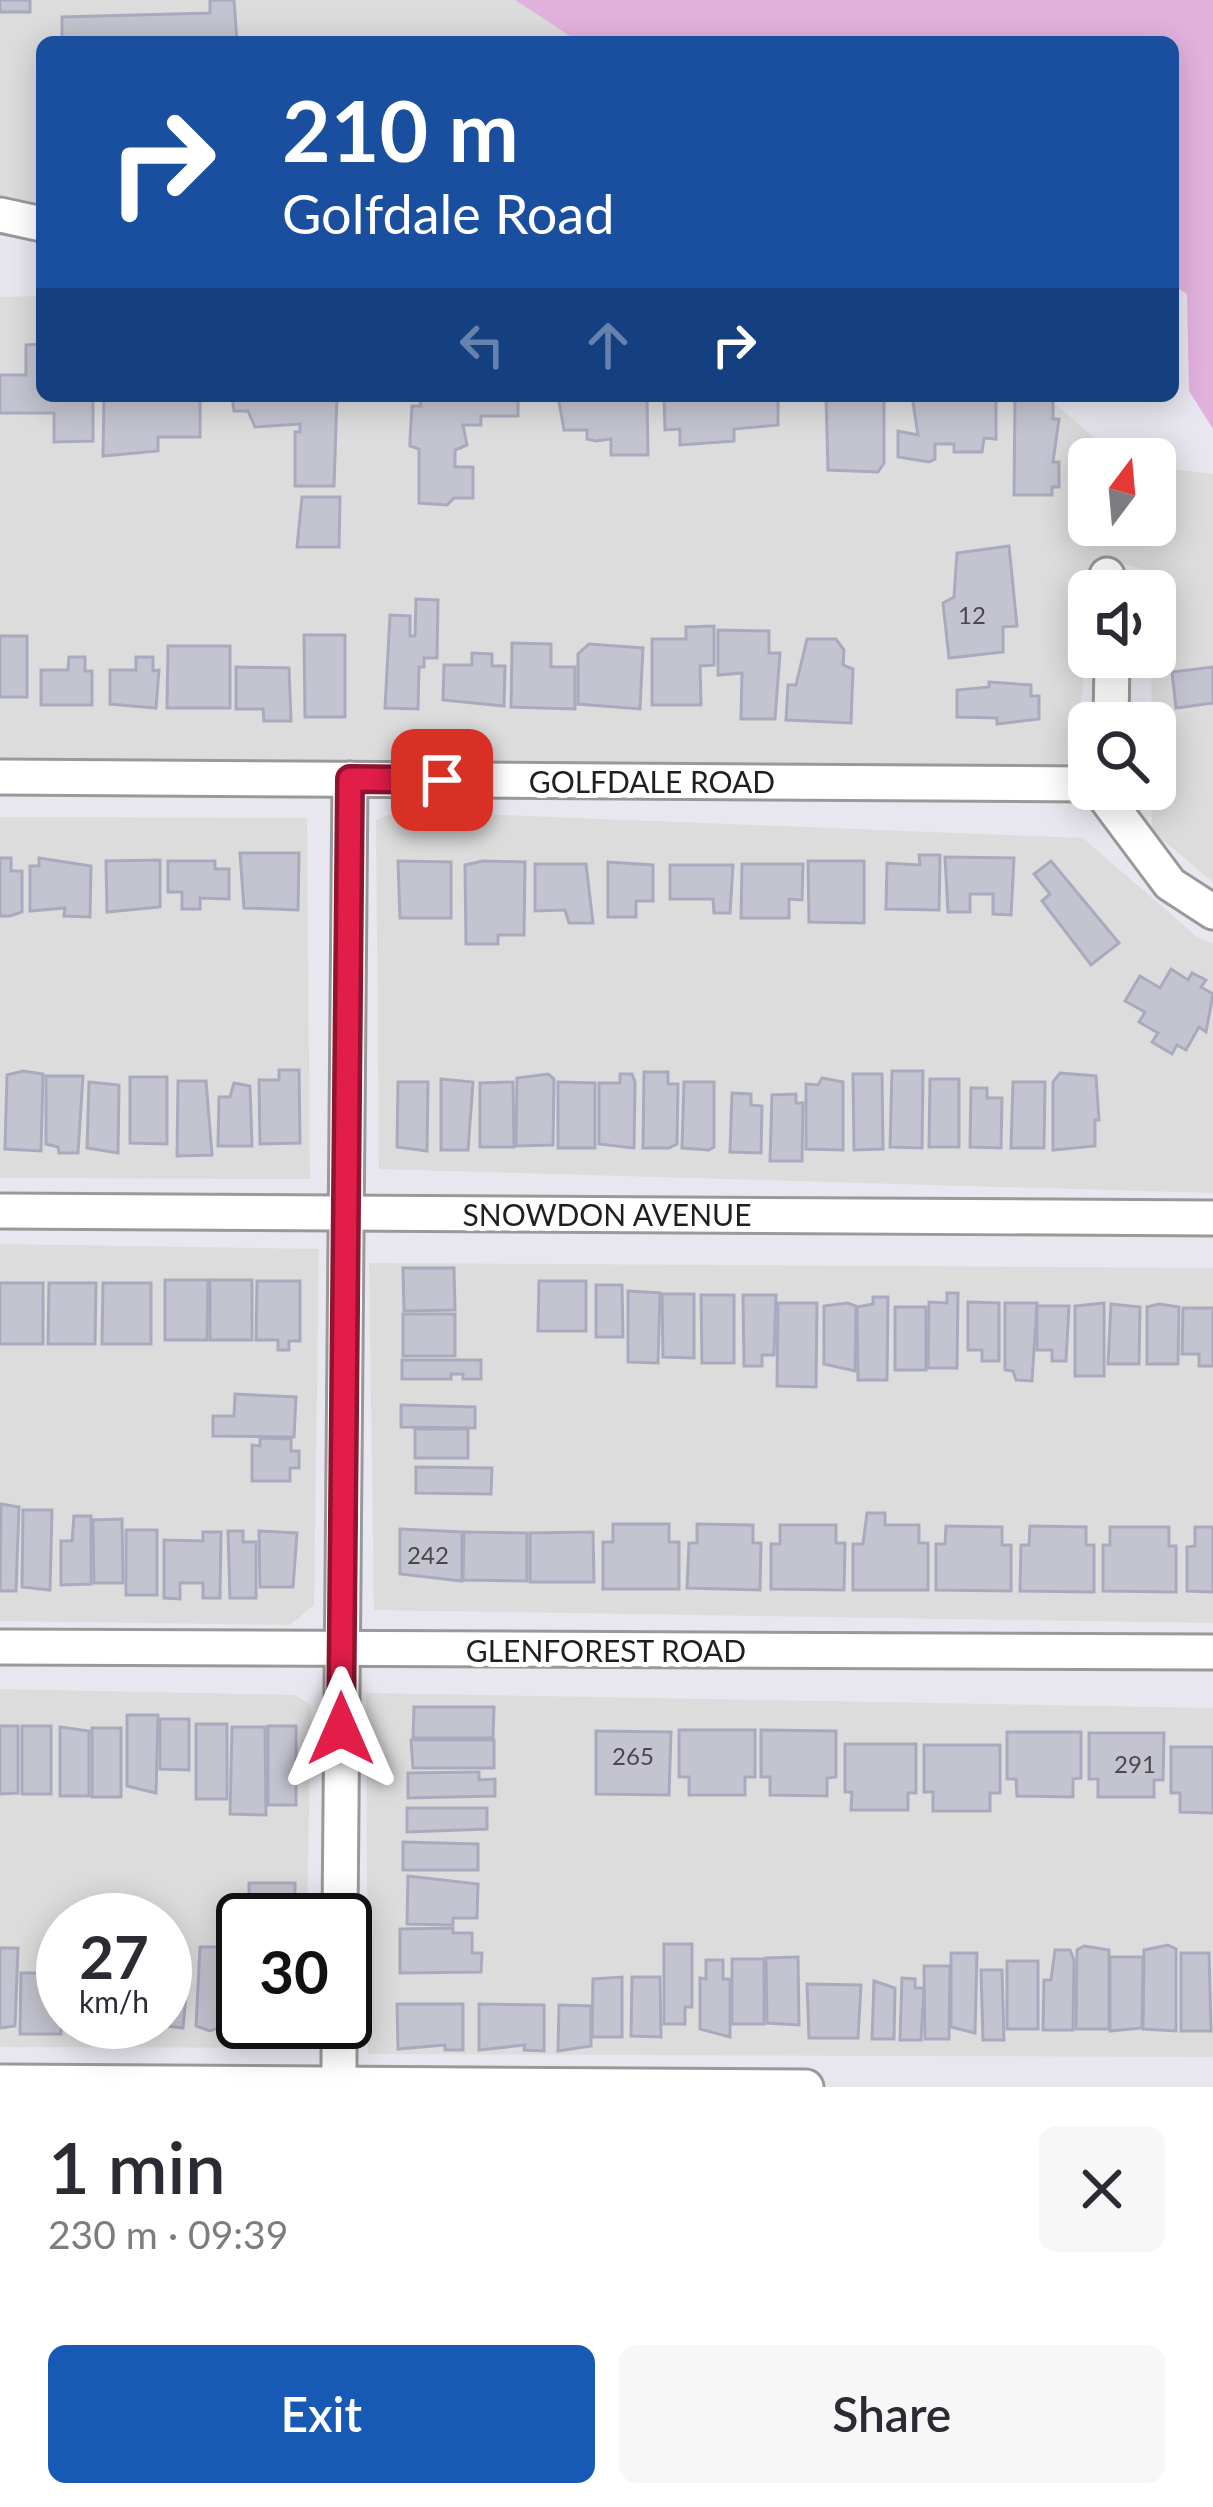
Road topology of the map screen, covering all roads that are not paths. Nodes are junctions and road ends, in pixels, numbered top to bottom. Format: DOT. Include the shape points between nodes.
graph roads {
  1 [pos="0,777"];
  2 [pos="350,779"];
  3 [pos="1068,784"];
  4 [pos="1115,810"];
  5 [pos="1213,913"];
  6 [pos="0,1210"];
  7 [pos="344,1212"];
  8 [pos="1213,1218"];
  9 [pos="0,1647"];
  10 [pos="341,1648"];
  11 [pos="1213,1652"];
  12 [pos="340,1893"];
  13 [pos="339,2049"];
  14 [pos="0,2082"];
  15 [pos="338,2085"];
  16 [pos="806,2087"];
  1 -- 2 [label="street, GOLFDALE ROAD"];
  2 -- 3 [label="street, GOLFDALE ROAD"];
  2 -- 7 [label="street"];
  4 -- 5 [label="street" via="1170,884"];
  6 -- 7 [label="street, SNOWDON AVENUE"];
  7 -- 8 [label="street, SNOWDON AVENUE"];
  7 -- 10 [label="street"];
  9 -- 10 [label="street, GLENFOREST ROAD"];
  10 -- 11 [label="street, GLENFOREST ROAD"];
  10 -- 12 [label="street"];
  13 -- 15 [label="street"];
  14 -- 15 [label="street"];
  15 -- 16 [label="street"];
}
